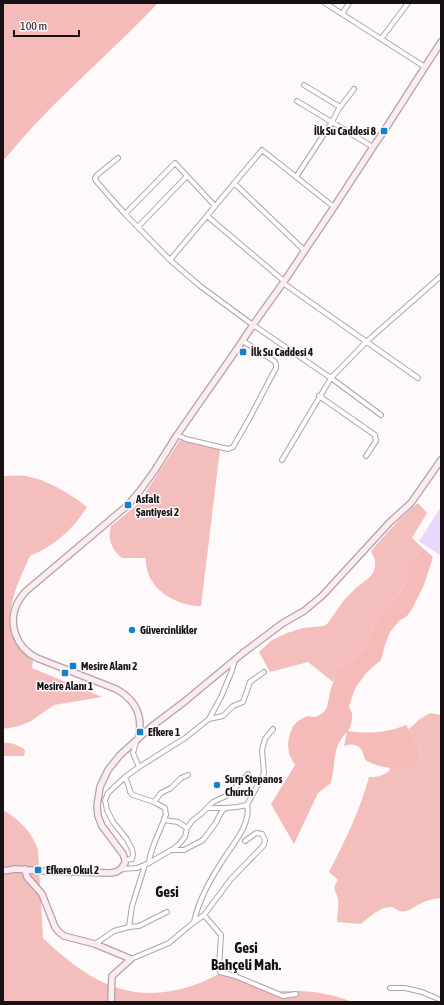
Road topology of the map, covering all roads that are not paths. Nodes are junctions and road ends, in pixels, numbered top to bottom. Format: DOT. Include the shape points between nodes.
graph roads {
  1 [pos="325,3"];
  2 [pos="349,3"];
  3 [pos="408,3"];
  4 [pos="342,14"];
  5 [pos="380,39"];
  6 [pos="441,42"];
  7 [pos="425,67"];
  8 [pos="304,85"];
  9 [pos="354,89"];
  10 [pos="297,101"];
  11 [pos="340,107"];
  12 [pos="332,122"];
  13 [pos="373,147"];
  14 [pos="118,158"];
  15 [pos="187,176"];
  16 [pos="296,178"];
  17 [pos="234,183"];
  18 [pos="215,206"];
  19 [pos="334,207"];
  20 [pos="125,214"];
  21 [pos="207,216"];
  22 [pos="138,227"];
  23 [pos="305,251"];
  24 [pos="170,260"];
  25 [pos="441,276"];
  26 [pos="284,282"];
  27 [pos="253,325"];
  28 [pos="243,341"];
  29 [pos="366,342"];
  30 [pos="331,378"];
  31 [pos="418,378"];
  32 [pos="319,396"];
  33 [pos="382,415"];
  34 [pos="177,435"];
  35 [pos="366,456"];
  36 [pos="282,460"];
  37 [pos="441,460"];
  38 [pos="235,660"];
  39 [pos="264,672"];
  40 [pos="209,719"];
  41 [pos="273,729"];
  42 [pos="138,739"];
  43 [pos="139,767"];
  44 [pos="248,774"];
  45 [pos="188,775"];
  46 [pos="125,777"];
  47 [pos="154,802"];
  48 [pos="247,805"];
  49 [pos="207,808"];
  50 [pos="226,808"];
  51 [pos="164,820"];
  52 [pos="187,828"];
  53 [pos="245,841"];
  54 [pos="171,850"];
  55 [pos="125,860"];
  56 [pos="147,864"];
  57 [pos="25,869"];
  58 [pos="121,869"];
  59 [pos="3,871"];
  60 [pos="168,912"];
  61 [pos="204,915"];
  62 [pos="194,922"];
  63 [pos="129,926"];
  64 [pos="95,944"];
  65 [pos="131,959"];
  66 [pos="390,988"];
  67 [pos="296,994"];
  68 [pos="441,1000"];
  69 [pos="111,1002"];
  1 -- 4 [label="street"];
  2 -- 4 [label="street"];
  3 -- 5 [label="street"];
  4 -- 5 [label="street"];
  5 -- 7 [label="street"];
  6 -- 7 [label="street"];
  7 -- 13 [label="street"];
  8 -- 11 [label="street"];
  9 -- 11 [label="street"];
  10 -- 12 [label="street"];
  11 -- 12 [label="street"];
  12 -- 13 [label="street"];
  12 -- 16 [label="street"];
  13 -- 19 [label="street"];
  14 -- 20 [label="street" via="95,178"];
  15 -- 18 [label="street"];
  15 -- 20 [label="street" via="175,163"];
  15 -- 22 [label="street"];
  16 -- 17 [label="street" via="262,150"];
  16 -- 19 [label="street"];
  17 -- 18 [label="street"];
  17 -- 23 [label="street"];
  18 -- 21 [label="street"];
  19 -- 23 [label="street"];
  20 -- 22 [label="street"];
  21 -- 24 [label="street"];
  21 -- 26 [label="street"];
  22 -- 24 [label="street"];
  23 -- 26 [label="street"];
  24 -- 27 [label="street"];
  25 -- 29 [label="street"];
  26 -- 27 [label="street"];
  26 -- 29 [label="street"];
  27 -- 28 [label="street"];
  27 -- 30 [label="street"];
  28 -- 34 [label="street"];
  28 -- 34 [label="street" via="274,361 276,368 232,447 228,449"];
  29 -- 30 [label="street"];
  29 -- 31 [label="street"];
  30 -- 32 [label="street"];
  30 -- 33 [label="street"];
  32 -- 35 [label="street" via="375,435 376,441"];
  32 -- 36 [label="street"];
  34 -- 42 [label="street" via="155,470 128,505 25,592 14,613 14,631 17,639 33,656 116,689 132,701 140,721"];
  37 -- 38 [label="street" via="411,503 390,522 322,596"];
  38 -- 40 [label="street" via="222,697"];
  38 -- 42 [label="street"];
  39 -- 40 [label="street" via="250,682 243,702 233,706 223,716"];
  40 -- 43 [label="street" via="185,738"];
  41 -- 48 [label="street" via="265,739 262,750 264,773"];
  42 -- 43 [label="street" via="133,753"];
  42 -- 55 [label="street" via="108,770 100,787 97,806 102,826"];
  43 -- 46 [label="street"];
  44 -- 49 [label="street" via="226,796"];
  45 -- 47 [label="street" via="161,793"];
  46 -- 47 [label="street" via="133,795"];
  46 -- 55 [label="street" via="108,793 105,800 113,822 132,849 132,859"];
  47 -- 51 [label="street" via="165,808"];
  48 -- 50 [label="street"];
  48 -- 62 [label="street" via="246,820 237,841 220,863 196,910"];
  49 -- 50 [label="street"];
  49 -- 52 [label="street"];
  50 -- 54 [label="street" via="203,840 184,850"];
  51 -- 52 [label="street" via="178,822"];
  51 -- 56 [label="street"];
  52 -- 54 [label="street" via="185,837"];
  53 -- 61 [label="street" via="256,832 262,834 266,840 231,879"];
  54 -- 56 [label="street"];
  55 -- 58 [label="street"];
  56 -- 58 [label="street" via="137,868"];
  56 -- 63 [label="street" via="132,906"];
  57 -- 58 [label="street" via="110,873"];
  57 -- 59 [label="street"];
  57 -- 64 [label="street" via="27,877 42,894 59,932 64,936"];
  60 -- 63 [label="street" via="139,926"];
  61 -- 62 [label="street"];
  61 -- 67 [label="street" via="221,934 220,972 283,996"];
  62 -- 65 [label="street" via="169,943"];
  63 -- 64 [label="street" via="114,931"];
  64 -- 65 [label="street"];
  65 -- 69 [label="street" via="112,976"];
  66 -- 68 [label="street" via="422,992"];
}
